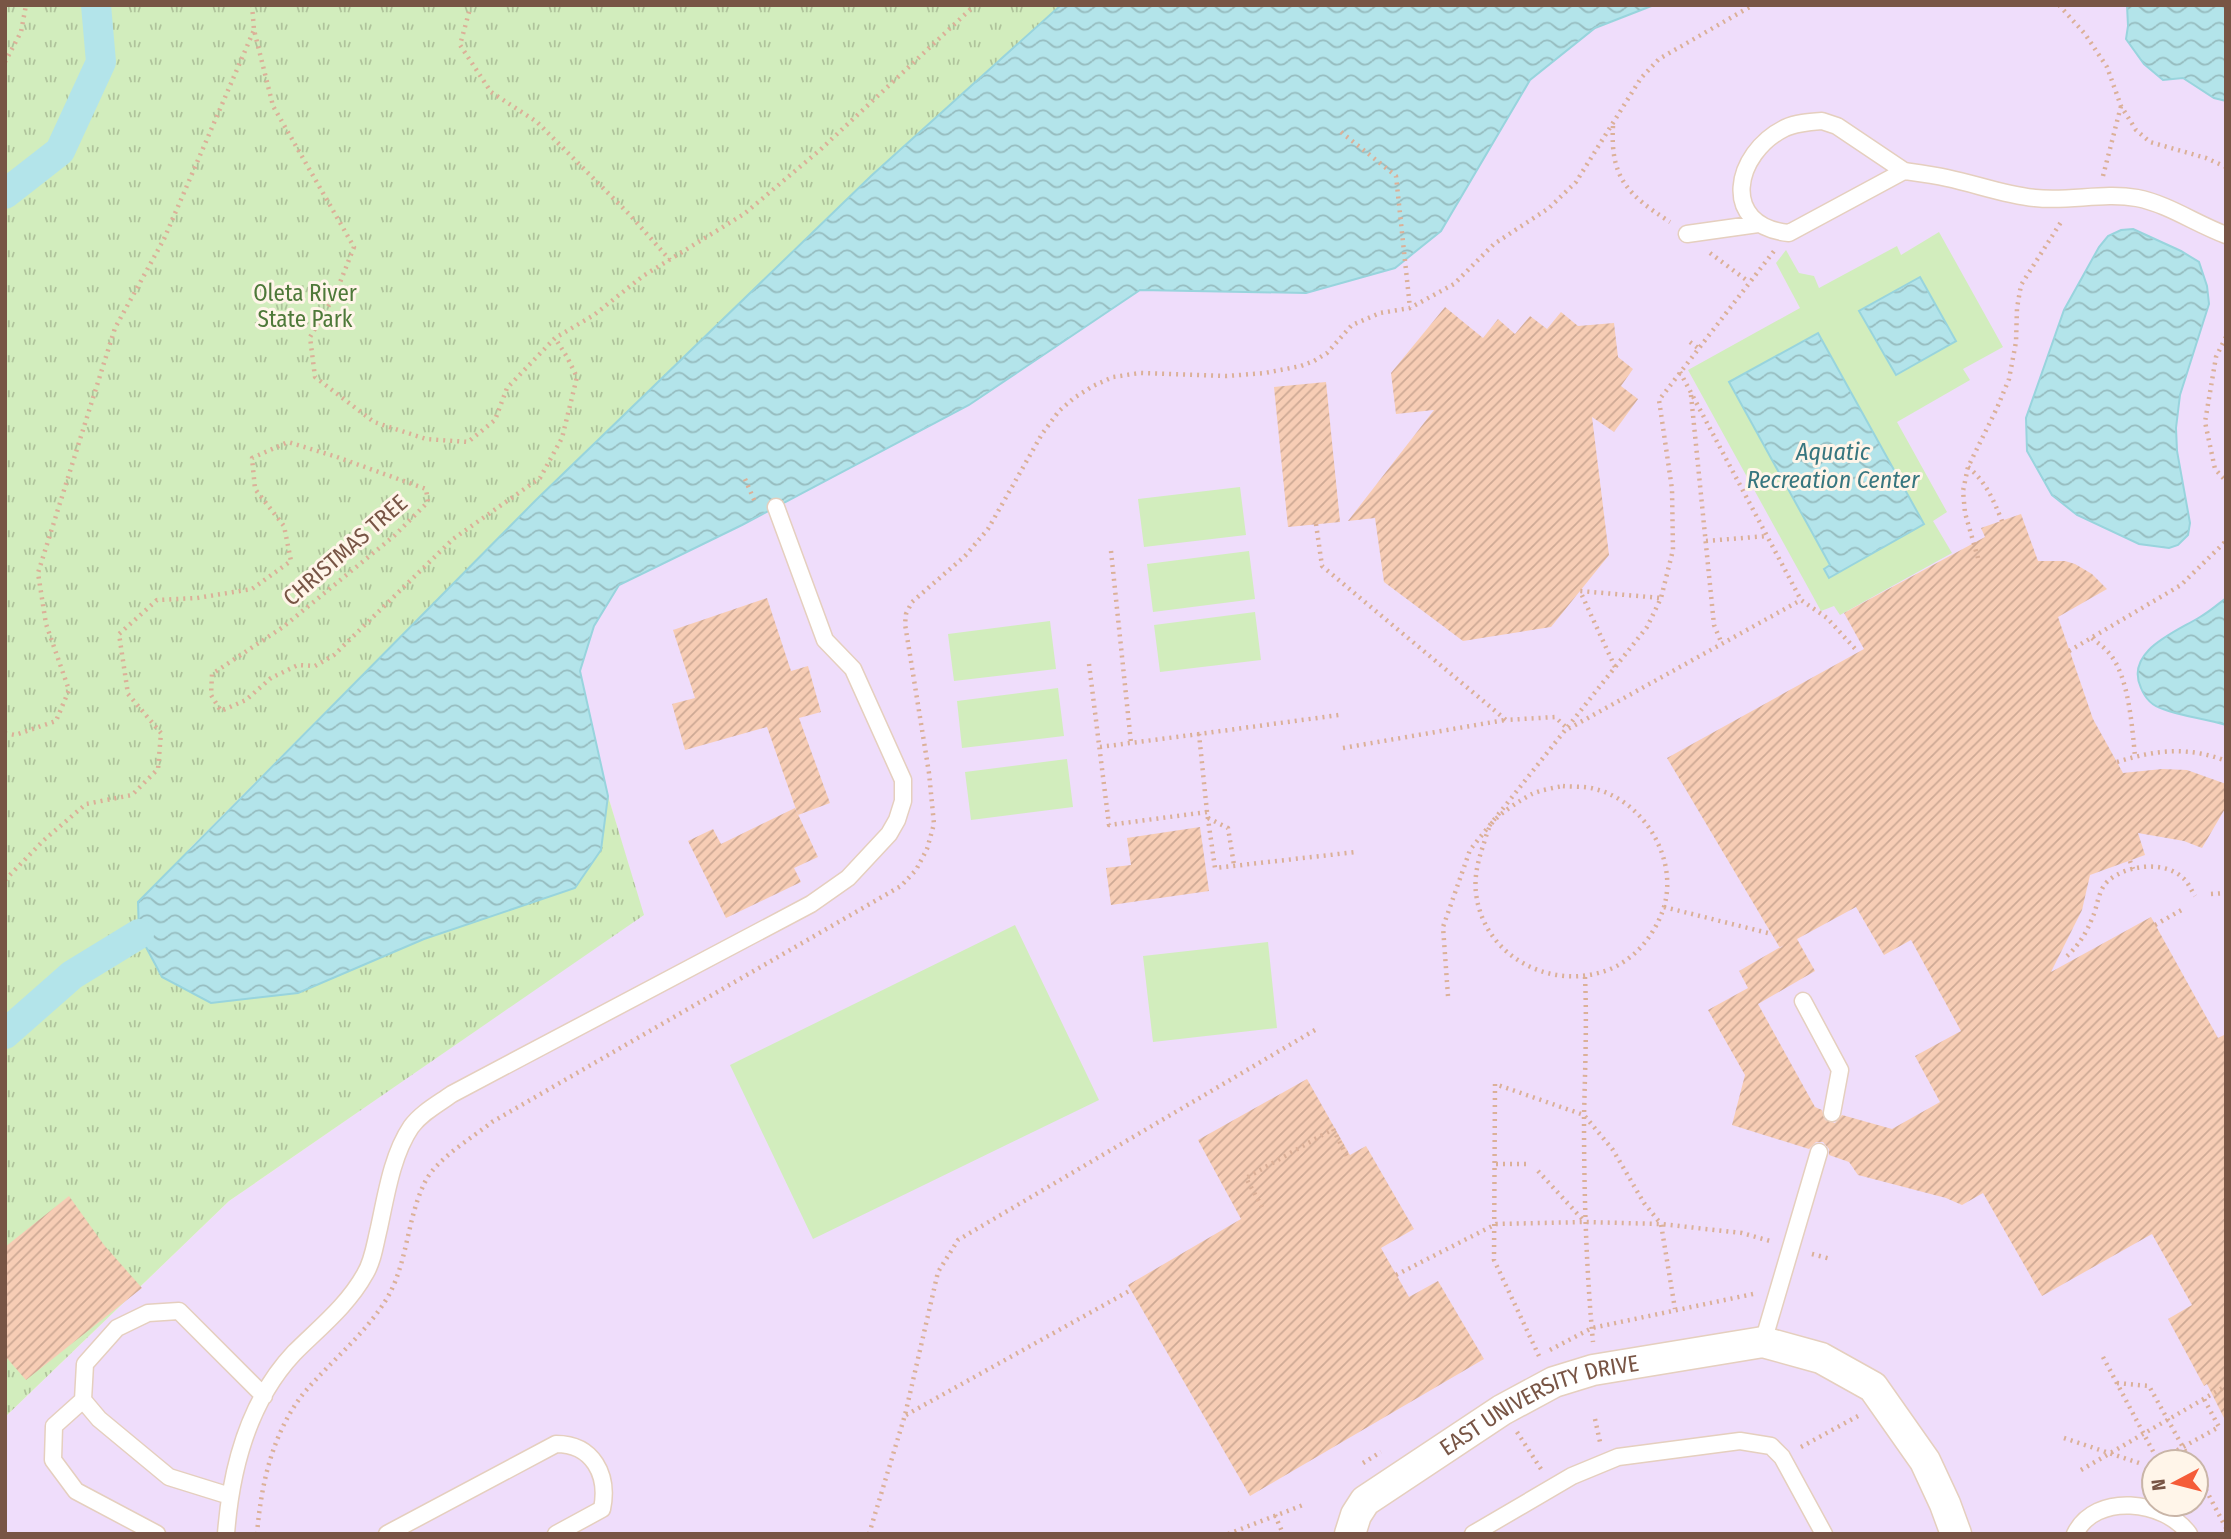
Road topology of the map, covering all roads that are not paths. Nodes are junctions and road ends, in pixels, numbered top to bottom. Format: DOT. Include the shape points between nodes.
graph roads {
  1 [pos="1904,171"];
  2 [pos="1758,224"];
  3 [pos="1687,234"];
  4 [pos="2226,235"];
  5 [pos="776,507"];
  6 [pos="1803,1001"];
  7 [pos="1832,1113"];
  8 [pos="1819,1152"];
  9 [pos="1763,1342"];
  10 [pos="264,1396"];
  11 [pos="83,1400"];
  12 [pos="230,1496"];
  13 [pos="1350,1533"];
  14 [pos="158,1534"];
  15 [pos="226,1534"];
  16 [pos="387,1534"];
  17 [pos="555,1534"];
  18 [pos="1473,1534"];
  19 [pos="1825,1534"];
  20 [pos="1956,1534"];
  21 [pos="2075,1534"];
  22 [pos="2189,1534"];
  1 -- 2 [label="lane" via="1789,233"];
  1 -- 2 [label="lane" via="1837,126 1822,121 1786,127 1767,139 1745,168 1742,198"];
  1 -- 4 [label="lane" via="2024,197 2135,198"];
  2 -- 3 [label="lane"];
  5 -- 10 [label="lane" via="825,640 853,669 902,780 903,801 889,834 848,878 811,904 428,1110 411,1127 397,1157 367,1271 356,1289 293,1355"];
  6 -- 7 [label="lane" via="1840,1070"];
  8 -- 9 [label="lane"];
  9 -- 13 [label="street, EAST UNIVERSITY DRIVE" via="1593,1370 1554,1382 1502,1410 1366,1501"];
  9 -- 20 [label="street" via="1821,1358 1872,1387 1925,1461"];
  10 -- 11 [label="lane" via="179,1311 148,1313 117,1328 85,1364"];
  10 -- 12 [label="lane" via="245,1433"];
  11 -- 12 [label="lane" via="169,1477"];
  11 -- 14 [label="lane" via="54,1426 53,1460 76,1491"];
  12 -- 15 [label="lane"];
  16 -- 17 [label="lane" via="556,1444 570,1444 584,1450 596,1465 605,1495 602,1509"];
  18 -- 19 [label="lane" via="1572,1476 1618,1457 1740,1441 1771,1446 1782,1457"];
  21 -- 22 [label="lane" via="2079,1525 2097,1513 2138,1505 2161,1510"];
}
